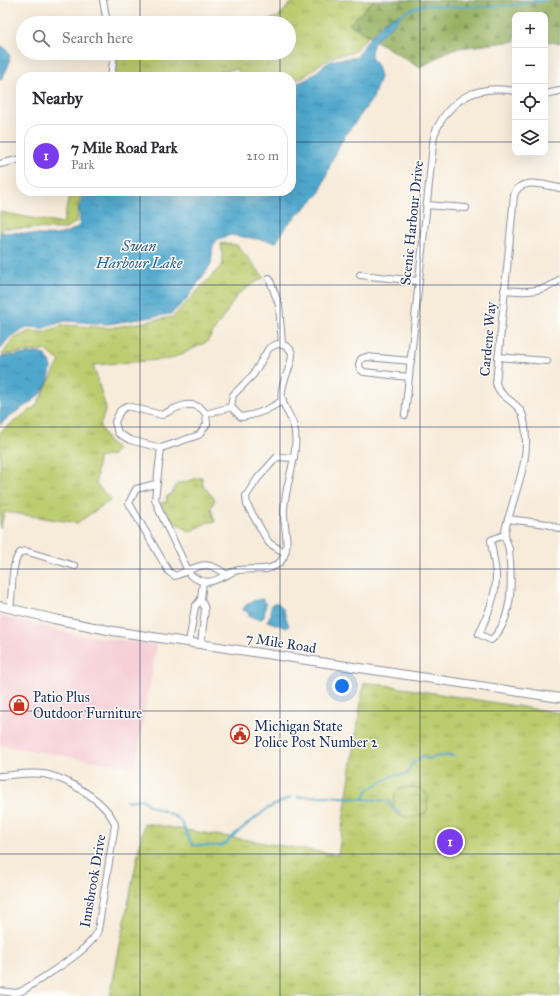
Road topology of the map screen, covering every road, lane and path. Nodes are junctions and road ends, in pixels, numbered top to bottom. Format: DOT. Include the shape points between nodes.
graph roads {
  1 [pos="103,0"];
  2 [pos="106,16"];
  3 [pos="114,60"];
  4 [pos="112,72"];
  5 [pos="512,91"];
  6 [pos="560,91"];
  7 [pos="548,93"];
  8 [pos="16,160"];
  9 [pos="0,164"];
  10 [pos="560,188"];
  11 [pos="426,205"];
  12 [pos="466,208"];
  13 [pos="360,275"];
  14 [pos="269,278"];
  15 [pos="560,279"];
  16 [pos="419,281"];
  17 [pos="504,290"];
  18 [pos="282,344"];
  19 [pos="498,357"];
  20 [pos="411,361"];
  21 [pos="548,361"];
  22 [pos="409,377"];
  23 [pos="283,400"];
  24 [pos="231,407"];
  25 [pos="206,414"];
  26 [pos="405,416"];
  27 [pos="161,448"];
  28 [pos="294,458"];
  29 [pos="156,484"];
  30 [pos="508,519"];
  31 [pos="560,529"];
  32 [pos="504,534"];
  33 [pos="284,552"];
  34 [pos="75,566"];
  35 [pos="187,570"];
  36 [pos="228,575"];
  37 [pos="203,582"];
  38 [pos="201,599"];
  39 [pos="0,606"];
  40 [pos="10,608"];
  41 [pos="189,642"];
  42 [pos="201,644"];
  43 [pos="560,698"];
  44 [pos="0,776"];
  45 [pos="0,991"];
  1 -- 2 [label="street"];
  3 -- 4 [label="street"];
  5 -- 11 [label="street, Scenic Harbour Drive" via="495,88 481,90 464,98 445,114 433,140"];
  6 -- 7 [label="street"];
  8 -- 9 [label="street"];
  10 -- 17 [label="street, Cardene Way" via="528,184 521,185 515,192"];
  11 -- 12 [label="street"];
  11 -- 16 [label="street, Scenic Harbour Drive"];
  13 -- 16 [label="street"];
  14 -- 18 [label="street" via="279,305"];
  15 -- 17 [label="street" via="554,285 534,290"];
  16 -- 20 [label="street, Scenic Harbour Drive"];
  17 -- 19 [label="street, Cardene Way"];
  18 -- 23 [label="street" via="290,350 292,357 282,384"];
  18 -- 24 [label="street" via="269,348 254,375 233,395"];
  19 -- 21 [label="street"];
  19 -- 30 [label="street, Cardene Way" via="497,386 501,394 520,408 526,429 526,460"];
  20 -- 22 [label="street, Scenic Harbour Drive"];
  20 -- 22 [label="street" via="366,357 361,359 359,364 364,372"];
  22 -- 26 [label="street, Scenic Harbour Drive"];
  23 -- 24 [label="street" via="254,416 241,417"];
  23 -- 28 [label="street" via="295,430"];
  24 -- 25 [label="street"];
  25 -- 27 [label="street" via="207,424 199,435"];
  25 -- 27 [label="street" via="196,404 187,404 162,415 127,406 120,411 115,422 118,433 130,440"];
  27 -- 29 [label="street"];
  28 -- 33 [label="street" via="284,504 287,537"];
  28 -- 33 [label="street" via="277,457 246,496 247,505 269,542"];
  29 -- 35 [label="street" via="155,499"];
  29 -- 35 [label="street" via="136,489 129,503 169,572 174,576"];
  30 -- 31 [label="street" via="547,524"];
  30 -- 32 [label="street, Cardene Way"];
  32 -- 32 [label="street" via="511,564 510,594 504,623 491,640 479,634 495,589 496,575 491,540"];
  33 -- 36 [label="street" via="282,560 268,568 240,570"];
  34 -- 40 [label="street" via="25,551 20,553 12,581"];
  35 -- 36 [label="street" via="206,565 214,566"];
  35 -- 37 [label="street" via="190,575"];
  36 -- 37 [label="street"];
  37 -- 38 [label="street"];
  38 -- 41 [label="street" via="195,607"];
  38 -- 42 [label="street" via="205,609"];
  39 -- 40 [label="street, 7 Mile Road"];
  40 -- 41 [label="street, 7 Mile Road" via="86,626"];
  41 -- 42 [label="street, 7 Mile Road"];
  42 -- 43 [label="street, 7 Mile Road"];
  44 -- 45 [label="street, Innsbrook Drive" via="38,774 53,778 89,794 110,814 115,825 95,938 81,951 22,991"];
}
